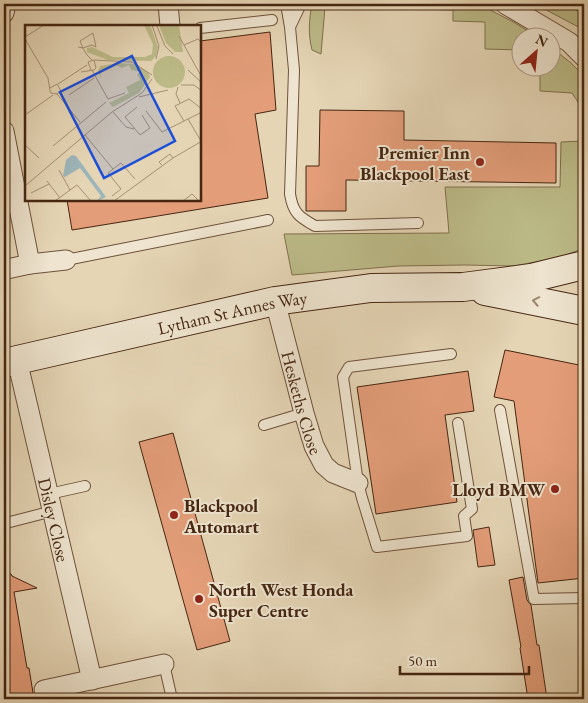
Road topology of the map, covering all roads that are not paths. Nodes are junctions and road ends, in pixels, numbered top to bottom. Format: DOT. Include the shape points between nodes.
graph roads {
  1 [pos="6,4"];
  2 [pos="168,4"];
  3 [pos="286,4"];
  4 [pos="301,4"];
  5 [pos="505,4"];
  6 [pos="4,13"];
  7 [pos="272,20"];
  8 [pos="170,25"];
  9 [pos="290,27"];
  10 [pos="201,28"];
  11 [pos="584,57"];
  12 [pos="4,140"];
  13 [pos="268,220"];
  14 [pos="418,223"];
  15 [pos="66,260"];
  16 [pos="30,264"];
  17 [pos="584,265"];
  18 [pos="6,270"];
  19 [pos="463,287"];
  20 [pos="275,301"];
  21 [pos="584,311"];
  22 [pos="451,354"];
  23 [pos="10,361"];
  24 [pos="500,410"];
  25 [pos="304,413"];
  26 [pos="458,423"];
  27 [pos="264,425"];
  28 [pos="358,484"];
  29 [pos="85,486"];
  30 [pos="51,502"];
  31 [pos="10,522"];
  32 [pos="584,598"];
  33 [pos="164,664"];
  34 [pos="92,680"];
  35 [pos="45,695"];
  36 [pos="172,699"];
  1 -- 6 [label="street"];
  2 -- 8 [label="street"];
  3 -- 9 [label="lane"];
  4 -- 9 [label="lane"];
  5 -- 11 [label="street" via="569,42"];
  7 -- 10 [label="lane"];
  9 -- 14 [label="lane" via="294,70 292,205 301,218 315,226"];
  12 -- 16 [label="street"];
  13 -- 15 [label="lane"];
  15 -- 16 [label="street"];
  16 -- 18 [label="street"];
  17 -- 19 [label="main road, Lytham St Annes Way" via="531,278"];
  19 -- 20 [label="main road, Lytham St Annes Way" via="371,288"];
  21 -- 19 [label="main road, Lytham St Annes Way, one-way"];
  20 -- 23 [label="main road, Lytham St Annes Way"];
  20 -- 25 [label="street, Heskeths Close"];
  22 -- 28 [label="lane" via="349,367 342,377"];
  23 -- 30 [label="street, Disley Close"];
  24 -- 32 [label="lane" via="534,599"];
  25 -- 27 [label="lane"];
  25 -- 28 [label="street, Heskeths Close" via="314,446 324,465"];
  26 -- 28 [label="lane" via="472,509 464,516 467,536 377,547"];
  29 -- 30 [label="lane"];
  30 -- 31 [label="lane"];
  30 -- 34 [label="street, Disley Close"];
  33 -- 34 [label="street"];
  33 -- 36 [label="lane"];
  34 -- 35 [label="street"];
}
